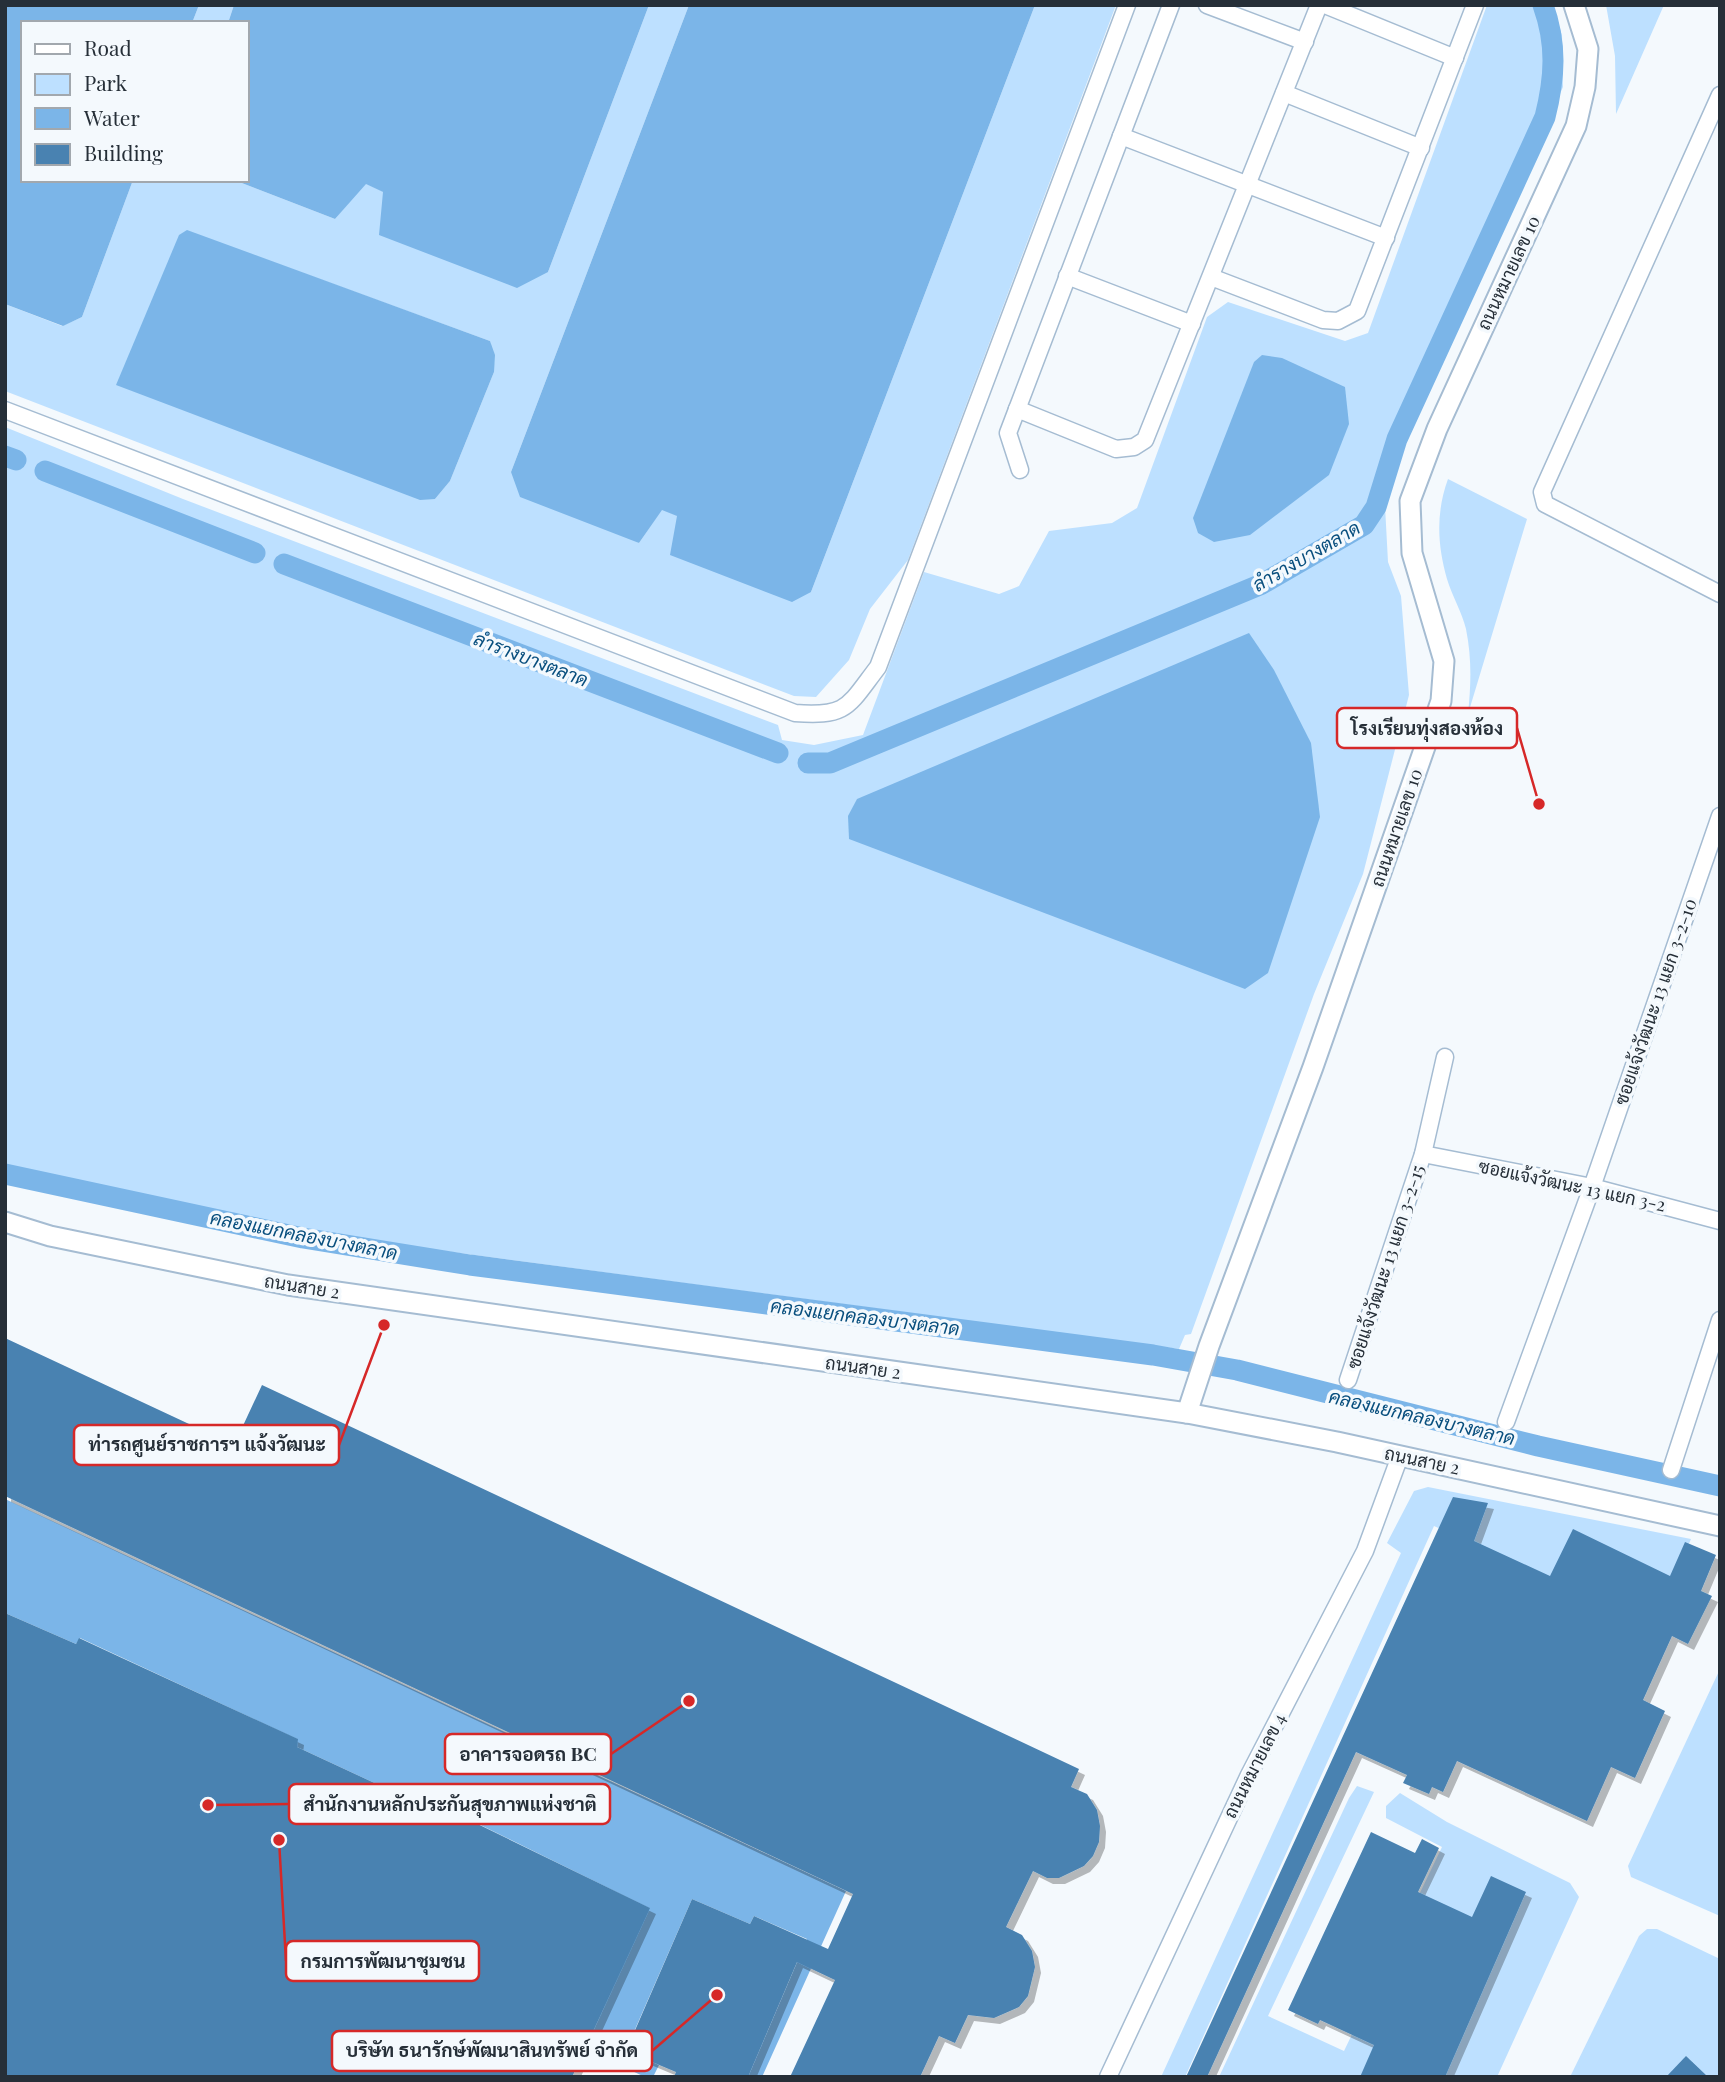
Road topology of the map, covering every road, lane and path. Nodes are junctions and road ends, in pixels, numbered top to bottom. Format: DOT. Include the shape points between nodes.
graph roads {
  1 [pos="1127,5"];
  2 [pos="1171,5"];
  3 [pos="1207,5"];
  4 [pos="1319,5"];
  5 [pos="1325,5"];
  6 [pos="1475,5"];
  7 [pos="1574,5"];
  8 [pos="1305,42"];
  9 [pos="1455,58"];
  10 [pos="1284,93"];
  11 [pos="1720,95"];
  12 [pos="1121,136"];
  13 [pos="1421,148"];
  14 [pos="1248,183"];
  15 [pos="1386,238"];
  16 [pos="1067,276"];
  17 [pos="1211,277"];
  18 [pos="1192,324"];
  19 [pos="1017,409"];
  20 [pos="5,410"];
  21 [pos="1020,470"];
  22 [pos="1720,594"];
  23 [pos="1720,816"];
  24 [pos="1445,1057"];
  25 [pos="1423,1154"];
  26 [pos="1592,1187"];
  27 [pos="1720,1221"];
  28 [pos="5,1222"];
  29 [pos="1720,1320"];
  30 [pos="1348,1380"];
  31 [pos="1188,1413"];
  32 [pos="1506,1422"];
  33 [pos="1400,1456"];
  34 [pos="1671,1470"];
  35 [pos="1720,1526"];
  36 [pos="1108,2077"];
  1 -- 20 [label="street" via="878,667 846,707 825,716 794,713"];
  2 -- 12 [label="street"];
  3 -- 8 [label="street"];
  4 -- 8 [label="street"];
  5 -- 9 [label="street"];
  6 -- 9 [label="street"];
  7 -- 31 [label="street, ถนนหมายเลข 10" via="1588,49 1576,126 1437,429 1410,501 1412,553 1444,661 1441,701"];
  8 -- 10 [label="street"];
  9 -- 13 [label="street"];
  10 -- 13 [label="street"];
  10 -- 14 [label="street"];
  11 -- 22 [label="street" via="1542,492 1545,504"];
  12 -- 14 [label="street"];
  12 -- 16 [label="street"];
  13 -- 15 [label="street"];
  14 -- 15 [label="street"];
  14 -- 17 [label="street"];
  15 -- 17 [label="street" via="1360,307 1338,321 1323,320"];
  16 -- 18 [label="street"];
  16 -- 19 [label="street"];
  17 -- 18 [label="street"];
  18 -- 19 [label="street" via="1147,436 1138,445 1113,448"];
  19 -- 21 [label="street" via="1008,433"];
  23 -- 26 [label="street, ซอยแจ้งวัฒนะ 13 แยก 3-2-10"];
  24 -- 25 [label="street, ซอยแจ้งวัฒนะ 13 แยก 3-2-15"];
  25 -- 26 [label="street, ซอยแจ้งวัฒนะ 13 แยก 3-2"];
  25 -- 30 [label="street, ซอยแจ้งวัฒนะ 13 แยก 3-2-15"];
  26 -- 27 [label="street, ซอยแจ้งวัฒนะ 13 แยก 3-2"];
  26 -- 32 [label="street, ซอยแจ้งวัฒนะ 13 แยก 3-2-10"];
  28 -- 31 [label="street, ถนนสาย 2" via="50,1236 275,1283"];
  29 -- 34 [label="street"];
  31 -- 33 [label="street, ถนนสาย 2"];
  33 -- 35 [label="street, ถนนสาย 2"];
  33 -- 36 [label="street, ถนนหมายเลข 4" via="1365,1551 1249,1775"];
}
